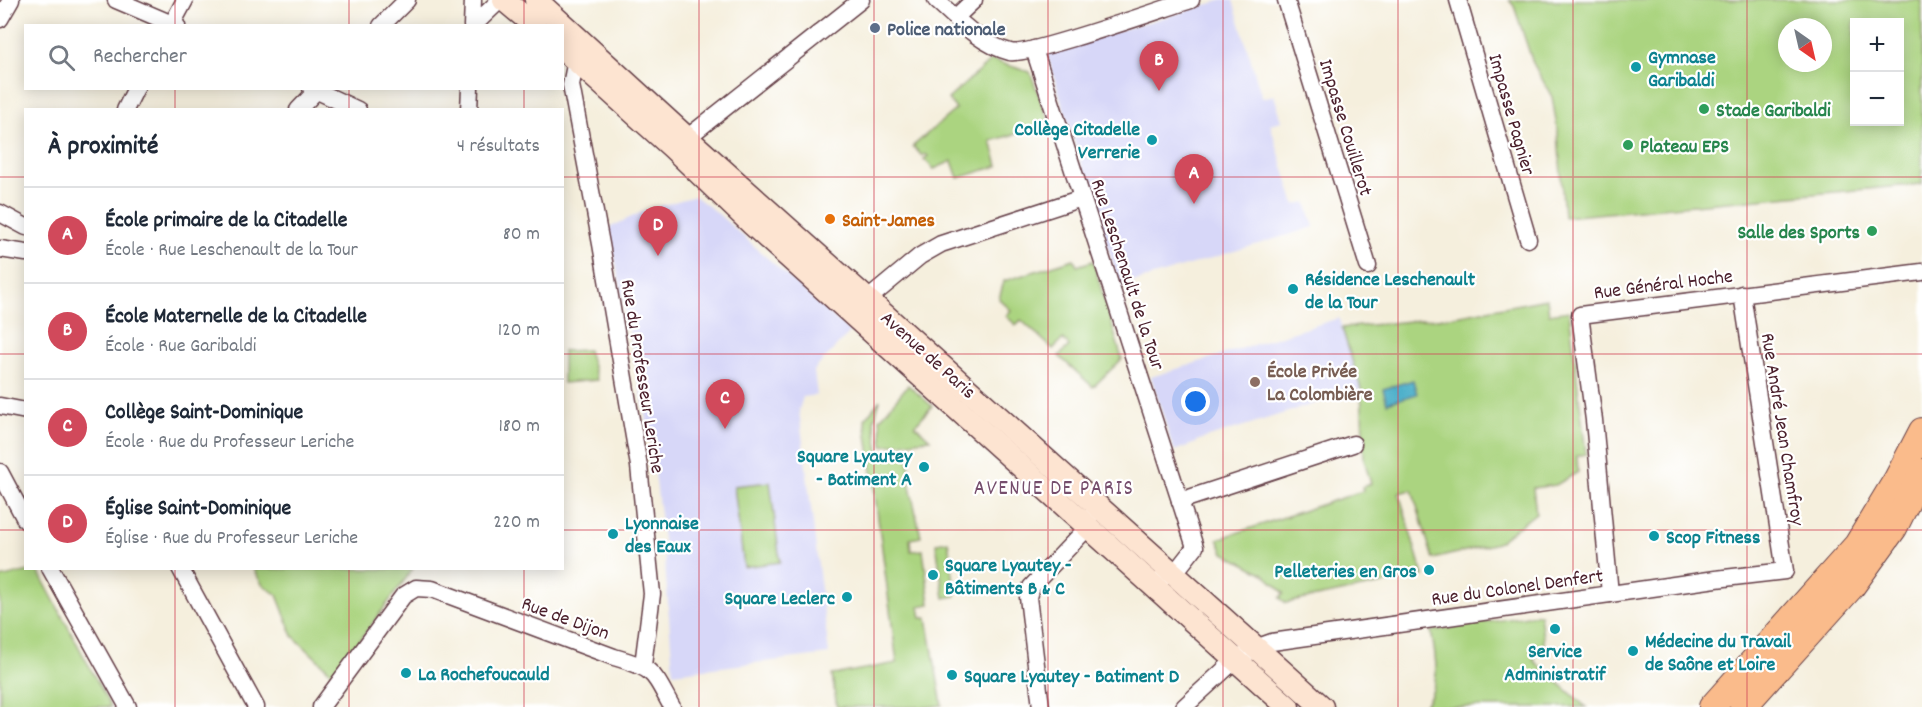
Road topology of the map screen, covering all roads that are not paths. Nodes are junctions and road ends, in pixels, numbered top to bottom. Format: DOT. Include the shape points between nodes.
graph roads {
  1 [pos="116,0"];
  2 [pos="185,0"];
  3 [pos="407,0"];
  4 [pos="472,0"];
  5 [pos="502,0"];
  6 [pos="536,0"];
  7 [pos="861,0"];
  8 [pos="936,0"];
  9 [pos="974,0"];
  10 [pos="1191,0"];
  11 [pos="1286,0"];
  12 [pos="1458,0"];
  13 [pos="956,17"];
  14 [pos="172,24"];
  15 [pos="174,24"];
  16 [pos="383,24"];
  17 [pos="472,24"];
  18 [pos="474,24"];
  19 [pos="532,24"];
  20 [pos="560,24"];
  21 [pos="564,28"];
  22 [pos="1034,49"];
  23 [pos="569,54"];
  24 [pos="135,90"];
  25 [pos="314,90"];
  26 [pos="317,90"];
  27 [pos="470,90"];
  28 [pos="126,108"];
  29 [pos="300,108"];
  30 [pos="354,108"];
  31 [pos="469,108"];
  32 [pos="680,143"];
  33 [pos="1082,198"];
  34 [pos="0,213"];
  35 [pos="24,226"];
  36 [pos="1528,239"];
  37 [pos="0,249"];
  38 [pos="24,253"];
  39 [pos="1368,266"];
  40 [pos="1922,272"];
  41 [pos="1742,294"];
  42 [pos="867,300"];
  43 [pos="0,406"];
  44 [pos="24,411"];
  45 [pos="1922,431"];
  46 [pos="1353,444"];
  47 [pos="1052,464"];
  48 [pos="0,472"];
  49 [pos="1922,472"];
  50 [pos="1180,501"];
  51 [pos="24,517"];
  52 [pos="1097,534"];
  53 [pos="51,570"];
  54 [pos="181,570"];
  55 [pos="1785,571"];
  56 [pos="1173,575"];
  57 [pos="1610,594"];
  58 [pos="1191,619"];
  59 [pos="1256,648"];
  60 [pos="1236,659"];
  61 [pos="643,665"];
  62 [pos="1319,704"];
  63 [pos="254,706"];
  64 [pos="128,707"];
  65 [pos="321,707"];
  66 [pos="672,707"];
  67 [pos="1041,707"];
  68 [pos="1184,707"];
  69 [pos="1288,707"];
  70 [pos="1712,707"];
  71 [pos="1743,707"];
  1 -- 14 [label="street"];
  2 -- 15 [label="street"];
  3 -- 16 [label="street"];
  4 -- 17 [label="street"];
  5 -- 18 [label="street"];
  5 -- 19 [label="main road"];
  6 -- 20 [label="main road, Avenue de Paris"];
  7 -- 32 [label="street"];
  8 -- 13 [label="street"];
  9 -- 13 [label="street"];
  10 -- 22 [label="street"];
  11 -- 39 [label="street, Impasse Couillerot"];
  12 -- 36 [label="street, Impasse Pagnier"];
  13 -- 22 [label="street" via="985,41 1012,53"];
  21 -- 32 [label="main road, Avenue de Paris"];
  22 -- 33 [label="street, Rue Leschenault de la Tour"];
  23 -- 32 [label="main road, Avenue de Paris"];
  23 -- 61 [label="street, Rue du Professeur Leriche" via="571,85 639,466 652,594"];
  24 -- 28 [label="street"];
  25 -- 29 [label="street"];
  26 -- 30 [label="street"];
  27 -- 31 [label="street"];
  32 -- 42 [label="main road, Avenue de Paris"];
  32 -- 52 [label="main road, Avenue de Paris" via="752,224"];
  33 -- 42 [label="street" via="941,244 920,256"];
  33 -- 50 [label="street, Rue Leschenault de la Tour"];
  34 -- 35 [label="street"];
  37 -- 38 [label="street"];
  40 -- 41 [label="street, Rue Général Hoche"];
  41 -- 55 [label="street, Rue André Jean Chamfroy"];
  41 -- 57 [label="street, Rue Général Hoche" via="1580,315"];
  42 -- 47 [label="main road, Avenue de Paris"];
  43 -- 44 [label="street"];
  45 -- 70 [label="main road" via="1857,545"];
  46 -- 50 [label="street"];
  47 -- 52 [label="street" via="1090,510"];
  47 -- 56 [label="main road, Avenue de Paris"];
  48 -- 51 [label="street"];
  49 -- 71 [label="main road" via="1894,528 1852,586"];
  50 -- 56 [label="street, Rue Leschenault de la Tour" via="1195,548"];
  52 -- 56 [label="street" via="1161,577"];
  52 -- 58 [label="main road, Avenue de Paris"];
  52 -- 67 [label="street" via="1031,587 1028,597"];
  53 -- 64 [label="street"];
  54 -- 63 [label="street"];
  55 -- 57 [label="street, Rue du Colonel Denfert"];
  56 -- 59 [label="main road, Avenue de Paris"];
  57 -- 59 [label="street, Rue du Colonel Denfert" via="1284,640"];
  58 -- 59 [label="street" via="1205,624 1235,650"];
  58 -- 60 [label="main road, Avenue de Paris"];
  59 -- 62 [label="main road, Avenue de Paris"];
  60 -- 62 [label="street" via="1248,657 1259,662 1289,688"];
  60 -- 68 [label="street"];
  60 -- 69 [label="main road, Avenue de Paris"];
  61 -- 65 [label="street, Rue de Dijon" via="432,589 416,588 403,596"];
  61 -- 66 [label="street" via="652,672"];
}
